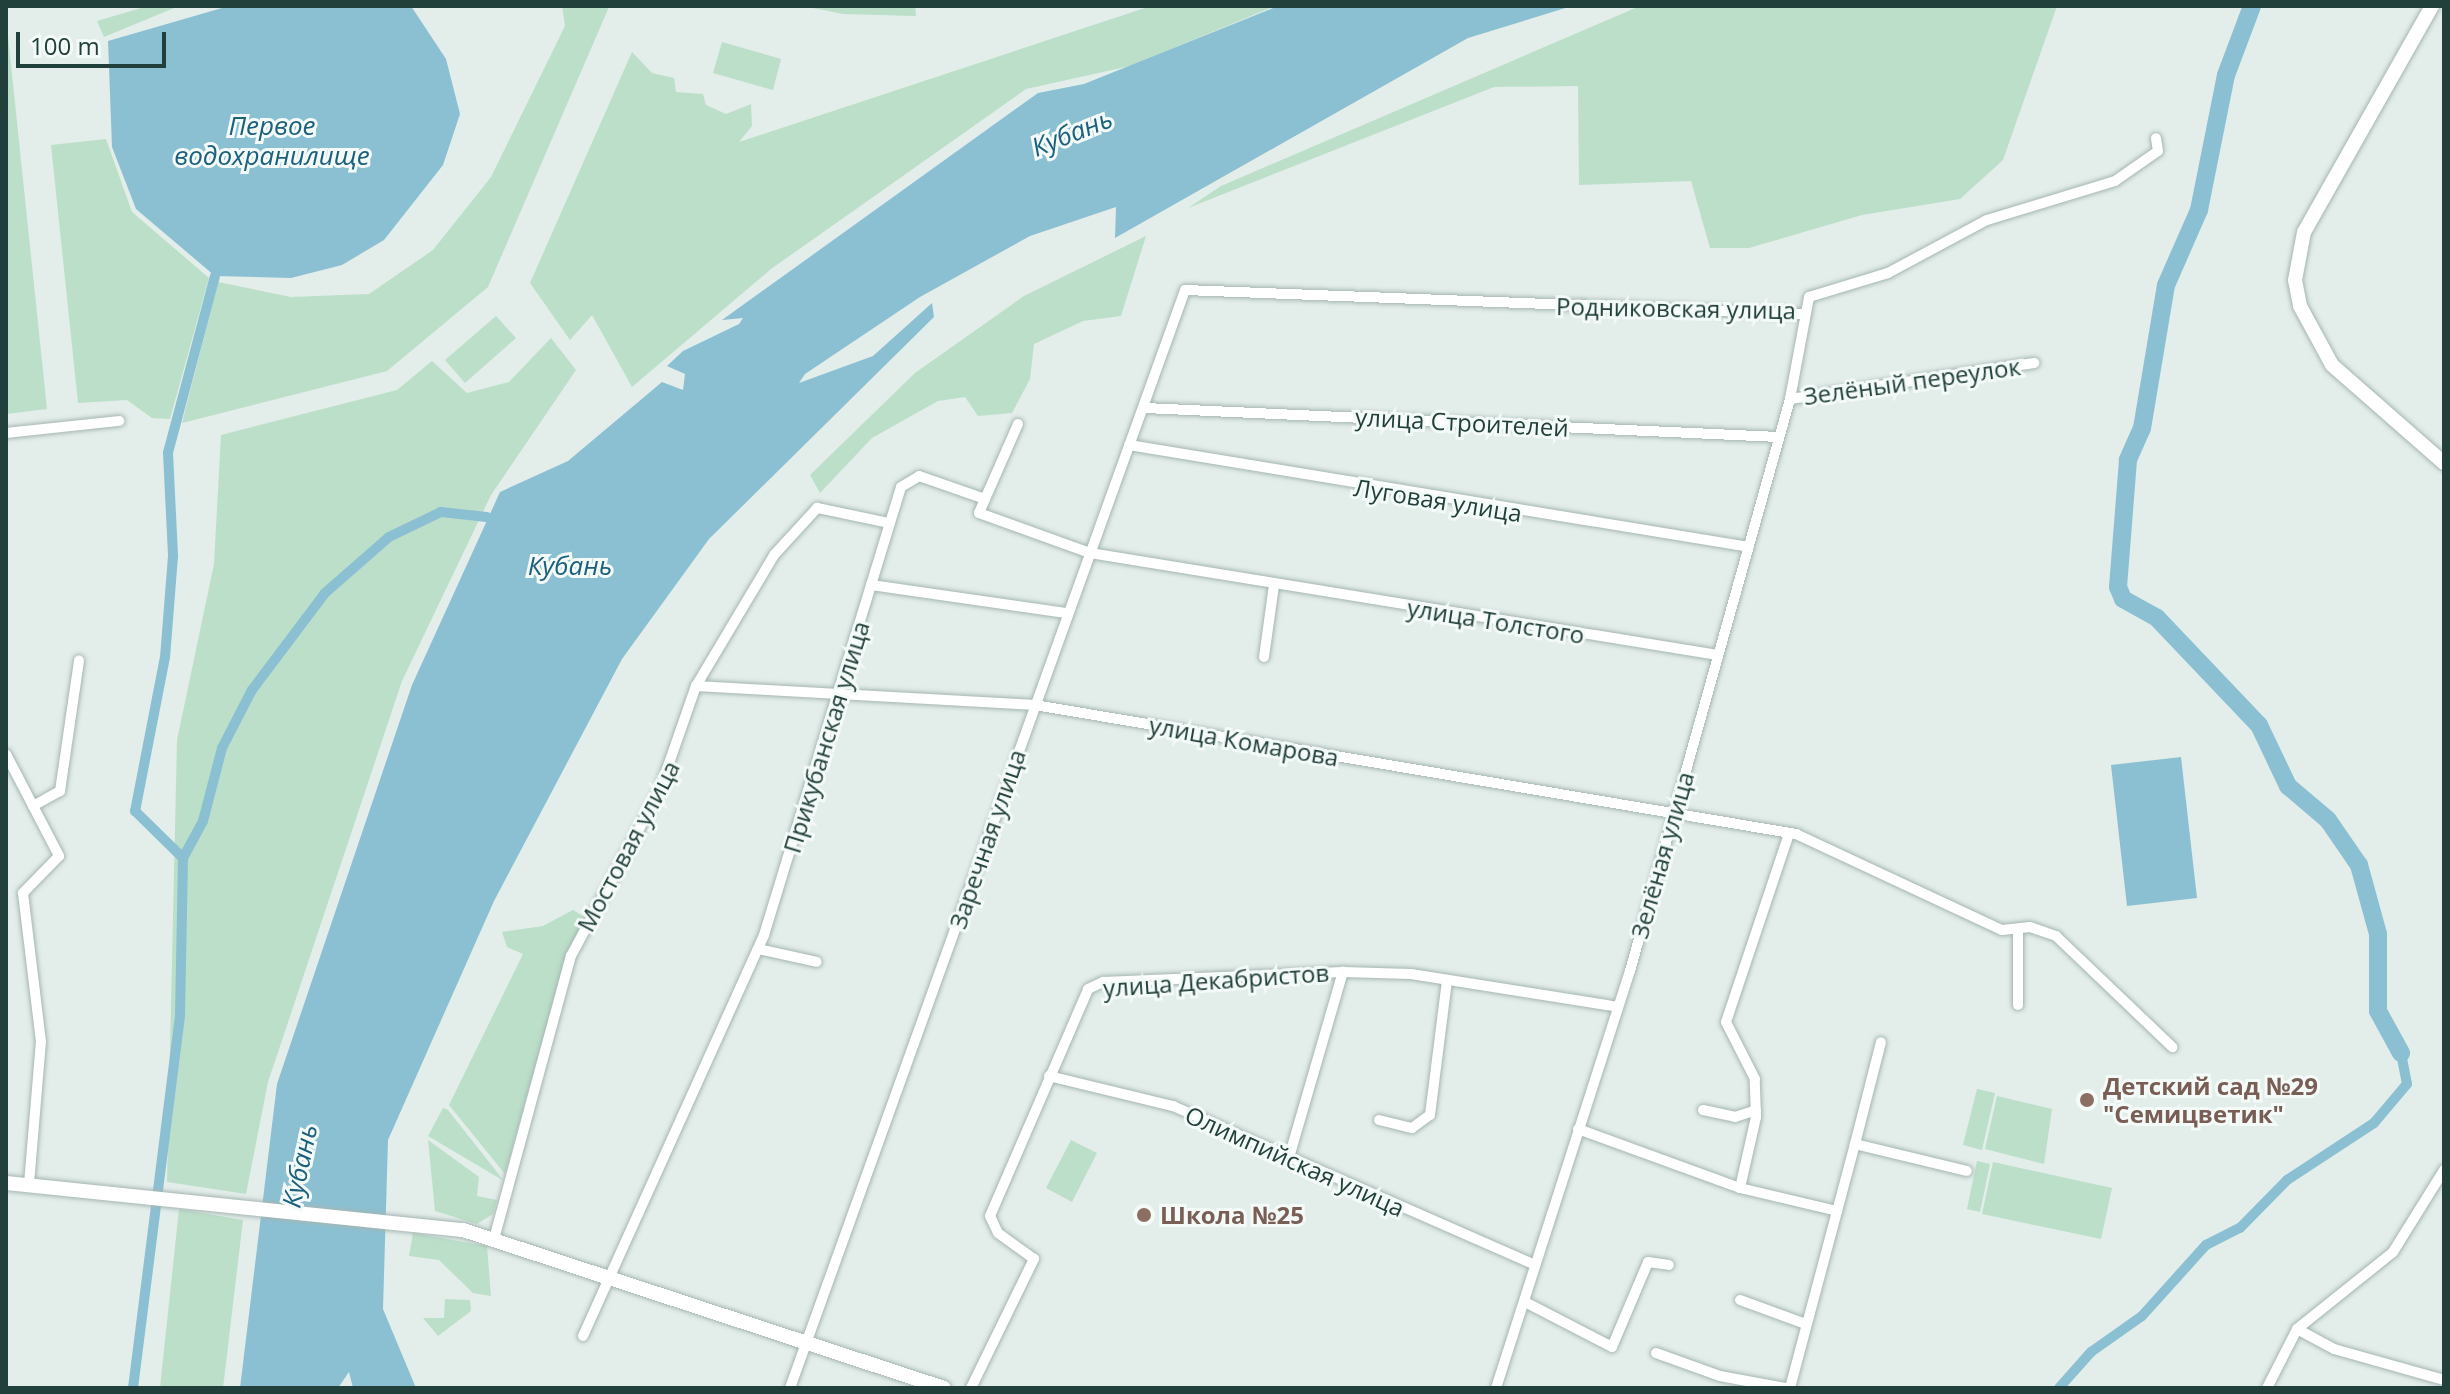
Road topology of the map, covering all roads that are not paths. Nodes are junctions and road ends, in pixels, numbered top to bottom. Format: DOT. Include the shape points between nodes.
graph roads {
  1 [pos="2432,6"];
  2 [pos="2156,138"];
  3 [pos="1185,290"];
  4 [pos="1806,314"];
  5 [pos="2034,363"];
  6 [pos="1790,399"];
  7 [pos="1145,408"];
  8 [pos="119,421"];
  9 [pos="1018,424"];
  10 [pos="6,433"];
  11 [pos="1779,437"];
  12 [pos="1129,445"];
  13 [pos="2444,463"];
  14 [pos="985,499"];
  15 [pos="889,523"];
  16 [pos="1749,547"];
  17 [pos="1090,553"];
  18 [pos="871,585"];
  19 [pos="1274,585"];
  20 [pos="1066,613"];
  21 [pos="1718,655"];
  22 [pos="1264,657"];
  23 [pos="79,660"];
  24 [pos="696,686"];
  25 [pos="840,692"];
  26 [pos="1035,705"];
  27 [pos="6,754"];
  28 [pos="33,806"];
  29 [pos="1674,814"];
  30 [pos="1789,834"];
  31 [pos="2018,929"];
  32 [pos="758,949"];
  33 [pos="817,962"];
  34 [pos="1343,972"];
  35 [pos="1447,980"];
  36 [pos="2018,1005"];
  37 [pos="1613,1006"];
  38 [pos="1881,1042"];
  39 [pos="2172,1047"];
  40 [pos="1049,1076"];
  41 [pos="1703,1110"];
  42 [pos="1756,1110"];
  43 [pos="1379,1120"];
  44 [pos="1578,1129"];
  45 [pos="1855,1144"];
  46 [pos="1290,1154"];
  47 [pos="2444,1170"];
  48 [pos="1967,1171"];
  49 [pos="6,1183"];
  50 [pos="29,1185"];
  51 [pos="1740,1188"];
  52 [pos="1837,1211"];
  53 [pos="494,1239"];
  54 [pos="1535,1265"];
  55 [pos="1669,1265"];
  56 [pos="607,1279"];
  57 [pos="1740,1300"];
  58 [pos="1525,1302"];
  59 [pos="1806,1324"];
  60 [pos="2297,1329"];
  61 [pos="583,1336"];
  62 [pos="809,1347"];
  63 [pos="1656,1353"];
  64 [pos="2437,1382"];
  65 [pos="790,1388"];
  66 [pos="944,1388"];
  67 [pos="971,1388"];
  68 [pos="1496,1388"];
  69 [pos="1787,1388"];
  70 [pos="2267,1388"];
  1 -- 13 [label="main road" via="2304,232 2295,280 2300,306 2332,365"];
  2 -- 4 [label="street, Родниковская улица" via="2158,151 2115,181 1987,220 1888,273 1817,289"];
  3 -- 4 [label="street, Родниковская улица"];
  3 -- 7 [label="street, Заречная улица"];
  4 -- 6 [label="street, Зелёная улица"];
  5 -- 6 [label="street, Зелёный переулок"];
  6 -- 11 [label="street, Зелёная улица"];
  7 -- 11 [label="street, улица Строителей"];
  7 -- 12 [label="street, Заречная улица"];
  8 -- 10 [label="street"];
  9 -- 14 [label="street"];
  11 -- 16 [label="street, Зелёная улица"];
  12 -- 16 [label="street, Луговая улица"];
  12 -- 17 [label="street, Заречная улица"];
  14 -- 15 [label="street, Прикубанская улица" via="909,478"];
  14 -- 17 [label="street, улица Толстого" via="979,513"];
  15 -- 18 [label="street, Прикубанская улица"];
  15 -- 24 [label="street, Мостовая улица" via="817,508 774,555"];
  16 -- 21 [label="street, Зелёная улица"];
  17 -- 19 [label="street, улица Толстого"];
  17 -- 20 [label="street, Заречная улица"];
  18 -- 20 [label="street"];
  18 -- 25 [label="street, Прикубанская улица"];
  19 -- 21 [label="street, улица Толстого"];
  19 -- 22 [label="street"];
  20 -- 26 [label="street, Заречная улица"];
  21 -- 29 [label="street, Зелёная улица"];
  23 -- 28 [label="street" via="60,791"];
  24 -- 25 [label="street, улица Комарова"];
  24 -- 53 [label="street, Мостовая улица" via="659,792 571,956"];
  25 -- 26 [label="street, улица Комарова"];
  25 -- 32 [label="street, Прикубанская улица"];
  26 -- 29 [label="street, улица Комарова"];
  26 -- 62 [label="street, Заречная улица"];
  27 -- 28 [label="street"];
  28 -- 50 [label="street" via="59,856 23,893 41,1041"];
  29 -- 30 [label="street, улица Комарова"];
  29 -- 37 [label="street, Зелёная улица"];
  30 -- 31 [label="street, улица Комарова" via="2002,930"];
  30 -- 42 [label="street" via="1726,1022 1750,1063"];
  31 -- 36 [label="street"];
  31 -- 39 [label="street, улица Комарова" via="2056,936"];
  32 -- 33 [label="street"];
  32 -- 56 [label="street, Прикубанская улица"];
  34 -- 35 [label="street, улица Декабристов"];
  34 -- 40 [label="street, улица Декабристов" via="1103,982 1079,1001"];
  34 -- 46 [label="street"];
  35 -- 37 [label="street, улица Декабристов"];
  35 -- 43 [label="street" via="1430,1115 1412,1128"];
  37 -- 44 [label="street, Зелёная улица"];
  38 -- 45 [label="street"];
  40 -- 46 [label="street, Олимпийская улица" via="1173,1106"];
  40 -- 67 [label="street, улица Декабристов" via="990,1216 998,1233 1034,1259"];
  41 -- 42 [label="street" via="1735,1117"];
  42 -- 51 [label="street"];
  44 -- 51 [label="street"];
  44 -- 54 [label="street, Зелёная улица"];
  45 -- 48 [label="street"];
  45 -- 52 [label="street"];
  46 -- 54 [label="street, Олимпийская улица" via="1470,1242"];
  47 -- 60 [label="street" via="2393,1252"];
  49 -- 50 [label="main road"];
  50 -- 53 [label="main road" via="420,1223"];
  51 -- 52 [label="street"];
  52 -- 59 [label="street"];
  53 -- 56 [label="main road"];
  54 -- 58 [label="street, Зелёная улица"];
  55 -- 58 [label="street" via="1648,1262 1612,1347"];
  56 -- 61 [label="street, Прикубанская улица"];
  56 -- 62 [label="main road"];
  57 -- 59 [label="street"];
  58 -- 68 [label="street, Зелёная улица"];
  59 -- 69 [label="street"];
  60 -- 64 [label="street" via="2334,1349"];
  60 -- 70 [label="street"];
  62 -- 65 [label="street, Заречная улица"];
  62 -- 66 [label="main road"];
  63 -- 69 [label="street" via="1720,1376"];
}
